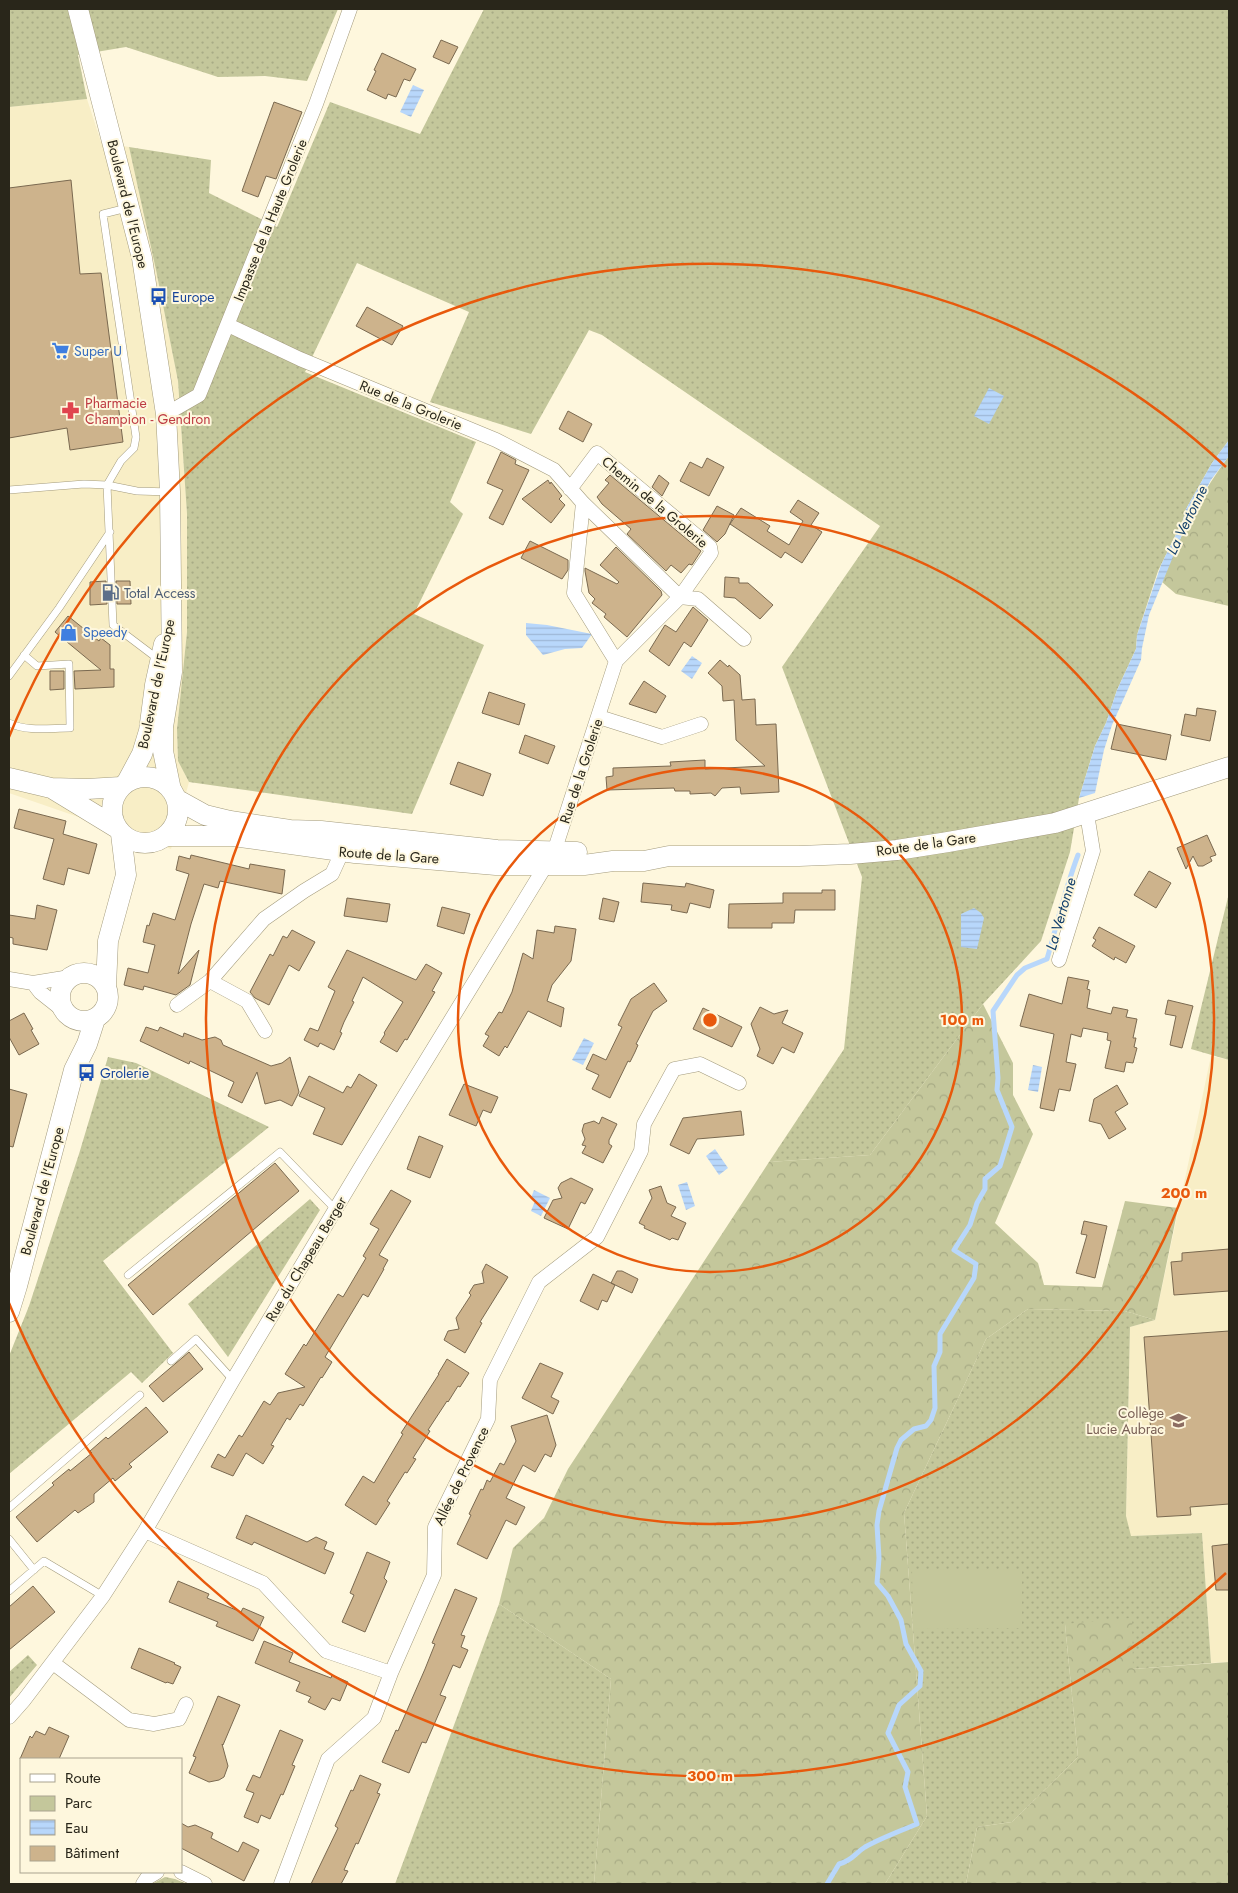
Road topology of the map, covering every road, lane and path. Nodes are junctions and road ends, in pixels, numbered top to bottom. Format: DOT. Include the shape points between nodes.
graph roads {
  1 [pos="78,9"];
  2 [pos="350,9"];
  3 [pos="130,207"];
  4 [pos="228,325"];
  5 [pos="166,414"];
  6 [pos="107,485"];
  7 [pos="570,489"];
  8 [pos="9,490"];
  9 [pos="170,492"];
  10 [pos="582,503"];
  11 [pos="110,532"];
  12 [pos="680,597"];
  13 [pos="171,613"];
  14 [pos="744,639"];
  15 [pos="24,655"];
  16 [pos="160,661"];
  17 [pos="616,661"];
  18 [pos="9,676"];
  19 [pos="599,717"];
  20 [pos="9,723"];
  21 [pos="701,724"];
  22 [pos="1229,767"];
  23 [pos="9,778"];
  24 [pos="124,784"];
  25 [pos="51,788"];
  26 [pos="173,795"];
  27 [pos="1087,814"];
  28 [pos="119,831"];
  29 [pos="160,839"];
  30 [pos="342,852"];
  31 [pos="550,858"];
  32 [pos="126,875"];
  33 [pos="108,941"];
  34 [pos="1060,960"];
  35 [pos="76,975"];
  36 [pos="9,979"];
  37 [pos="210,981"];
  38 [pos="33,983"];
  39 [pos="106,986"];
  40 [pos="177,1004"];
  41 [pos="68,1015"];
  42 [pos="95,1019"];
  43 [pos="265,1031"];
  44 [pos="74,1070"];
  45 [pos="739,1083"];
  46 [pos="336,1209"];
  47 [pos="128,1275"];
  48 [pos="9,1312"];
  49 [pos="171,1361"];
  50 [pos="233,1380"];
  51 [pos="140,1394"];
  52 [pos="9,1508"];
  53 [pos="145,1531"];
  54 [pos="9,1539"];
  55 [pos="34,1570"];
  56 [pos="9,1591"];
  57 [pos="103,1596"];
  58 [pos="53,1663"];
  59 [pos="391,1673"];
  60 [pos="186,1704"];
  61 [pos="9,1717"];
  62 [pos="182,1872"];
  63 [pos="155,1873"];
  64 [pos="143,1884"];
  65 [pos="205,1884"];
  66 [pos="281,1884"];
  1 -- 3 [label="street, Boulevard de l'Europe"];
  2 -- 4 [label="street, Impasse de la Haute Grolerie"];
  3 -- 5 [label="street, Boulevard de l'Europe" via="142,258"];
  3 -- 6 [label="lane" via="103,214 136,437 134,448 121,461"];
  4 -- 5 [label="street, Impasse de la Haute Grolerie" via="198,395"];
  4 -- 7 [label="street, Rue de la Grolerie" via="300,359 496,440 554,470"];
  5 -- 9 [label="street, Boulevard de l'Europe"];
  6 -- 8 [label="lane"];
  6 -- 9 [label="lane" via="138,491"];
  6 -- 11 [label="lane"];
  7 -- 10 [label="street, Rue de la Grolerie"];
  7 -- 12 [label="street, Chemin de la Grolerie" via="597,453 710,547 711,553"];
  9 -- 13 [label="street, Boulevard de l'Europe"];
  10 -- 12 [label="street, Rue de la Grolerie"];
  10 -- 17 [label="street" via="574,593"];
  11 -- 15 [label="lane"];
  11 -- 16 [label="lane" via="113,625"];
  12 -- 14 [label="street" via="698,600"];
  12 -- 17 [label="street, Rue de la Grolerie"];
  13 -- 16 [label="street, Boulevard de l'Europe"];
  13 -- 26 [label="street, Boulevard de l'Europe" via="172,672 163,727 163,751"];
  15 -- 18 [label="lane"];
  15 -- 20 [label="lane" via="38,666 69,664 70,728 30,729"];
  16 -- 24 [label="street, Boulevard de l'Europe" via="149,731 142,754"];
  17 -- 19 [label="street, Rue de la Grolerie"];
  19 -- 21 [label="street" via="662,737"];
  19 -- 31 [label="street, Rue de la Grolerie"];
  22 -- 27 [label="street, Route de la Gare"];
  23 -- 25 [label="street"];
  24 -- 25 [label="street" via="87,790"];
  24 -- 26 [label="street" via="142,777 151,778 158,780"];
  24 -- 28 [label="street" via="113,799 112,807 113,821"];
  25 -- 28 [label="street"];
  26 -- 29 [label="street" via="177,816 174,825"];
  26 -- 31 [label="street, Route de la Gare" via="205,815 230,821"];
  27 -- 31 [label="street, Route de la Gare" via="1006,833 897,850 799,856 669,856 644,861 613,861 585,853"];
  27 -- 34 [label="street" via="1093,851"];
  28 -- 29 [label="street" via="134,842 143,844"];
  28 -- 32 [label="street"];
  29 -- 30 [label="street, Route de la Gare" via="233,836"];
  29 -- 32 [label="street"];
  30 -- 31 [label="street, Route de la Gare" via="496,865"];
  30 -- 37 [label="street" via="332,874 264,919"];
  31 -- 46 [label="street, Rue du Chapeau Berger"];
  32 -- 33 [label="street"];
  33 -- 35 [label="street"];
  33 -- 39 [label="street"];
  35 -- 38 [label="street"];
  35 -- 39 [label="street" via="96,976"];
  35 -- 41 [label="street" via="65,981 60,993"];
  36 -- 38 [label="street"];
  37 -- 40 [label="street"];
  37 -- 43 [label="street" via="247,1001"];
  38 -- 41 [label="street"];
  39 -- 42 [label="street" via="108,1005"];
  41 -- 42 [label="street" via="83,1022"];
  41 -- 44 [label="street, Boulevard de l'Europe"];
  42 -- 44 [label="street, Boulevard de l'Europe"];
  44 -- 48 [label="street, Boulevard de l'Europe"];
  45 -- 59 [label="street, Allée de Provence" via="700,1064 674,1069 644,1124 641,1151 597,1237 539,1282 490,1380 488,1419 435,1527 434,1575"];
  46 -- 47 [label="lane" via="280,1152"];
  46 -- 50 [label="street, Rue du Chapeau Berger"];
  49 -- 50 [label="lane" via="196,1339"];
  50 -- 53 [label="street, Rue du Chapeau Berger"];
  51 -- 52 [label="lane"];
  53 -- 57 [label="street, Rue du Chapeau Berger"];
  53 -- 59 [label="street" via="263,1583 326,1651"];
  54 -- 55 [label="lane"];
  55 -- 56 [label="lane"];
  55 -- 57 [label="lane" via="44,1562"];
  57 -- 58 [label="street, Rue du Chapeau Berger"];
  58 -- 60 [label="street" via="129,1720 154,1724 179,1719"];
  58 -- 61 [label="street, Rue du Chapeau Berger"];
  59 -- 66 [label="street" via="374,1718 328,1759"];
  62 -- 65 [label="street"];
  63 -- 64 [label="street"];
}
